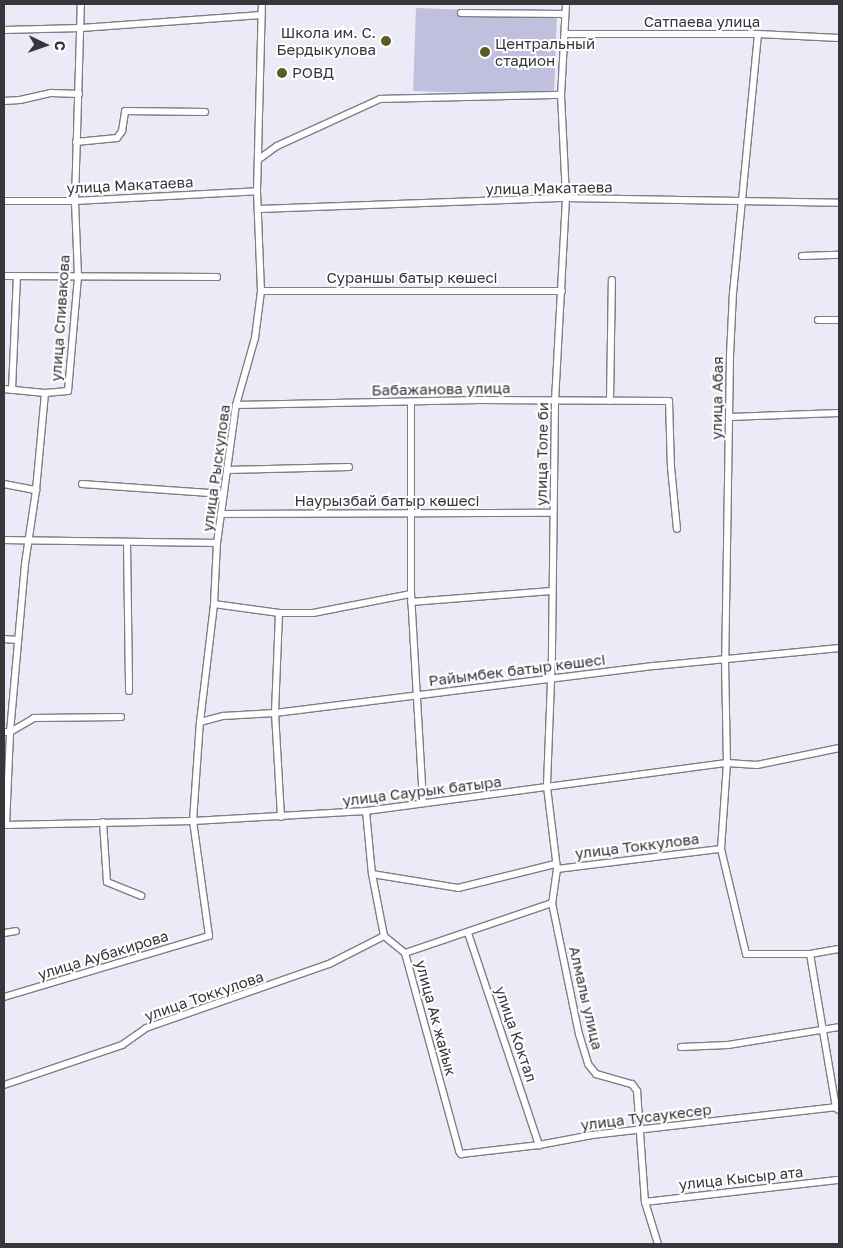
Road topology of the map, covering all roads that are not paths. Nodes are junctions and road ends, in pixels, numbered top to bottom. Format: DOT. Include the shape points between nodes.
graph roads {
  1 [pos="81,4"];
  2 [pos="262,4"];
  3 [pos="566,4"];
  4 [pos="461,13"];
  5 [pos="566,14"];
  6 [pos="262,16"];
  7 [pos="80,28"];
  8 [pos="4,30"];
  9 [pos="565,34"];
  10 [pos="758,34"];
  11 [pos="839,38"];
  12 [pos="79,94"];
  13 [pos="561,95"];
  14 [pos="4,101"];
  15 [pos="205,112"];
  16 [pos="76,142"];
  17 [pos="259,159"];
  18 [pos="257,191"];
  19 [pos="566,198"];
  20 [pos="4,201"];
  21 [pos="75,201"];
  22 [pos="742,202"];
  23 [pos="839,203"];
  24 [pos="259,208"];
  25 [pos="839,255"];
  26 [pos="802,256"];
  27 [pos="4,276"];
  28 [pos="17,276"];
  29 [pos="78,276"];
  30 [pos="217,277"];
  31 [pos="612,280"];
  32 [pos="261,290"];
  33 [pos="562,291"];
  34 [pos="818,320"];
  35 [pos="839,320"];
  36 [pos="4,389"];
  37 [pos="12,390"];
  38 [pos="46,393"];
  39 [pos="610,401"];
  40 [pos="411,402"];
  41 [pos="555,402"];
  42 [pos="236,405"];
  43 [pos="839,413"];
  44 [pos="729,417"];
  45 [pos="349,467"];
  46 [pos="227,470"];
  47 [pos="4,484"];
  48 [pos="82,484"];
  49 [pos="36,490"];
  50 [pos="224,494"];
  51 [pos="553,513"];
  52 [pos="221,514"];
  53 [pos="412,514"];
  54 [pos="677,529"];
  55 [pos="4,540"];
  56 [pos="29,541"];
  57 [pos="127,542"];
  58 [pos="217,543"];
  59 [pos="552,591"];
  60 [pos="411,598"];
  61 [pos="214,604"];
  62 [pos="279,613"];
  63 [pos="4,639"];
  64 [pos="18,640"];
  65 [pos="839,648"];
  66 [pos="725,660"];
  67 [pos="551,678"];
  68 [pos="129,691"];
  69 [pos="418,694"];
  70 [pos="275,713"];
  71 [pos="121,717"];
  72 [pos="200,722"];
  73 [pos="7,732"];
  74 [pos="839,748"];
  75 [pos="727,763"];
  76 [pos="547,787"];
  77 [pos="423,803"];
  78 [pos="366,812"];
  79 [pos="281,817"];
  80 [pos="193,821"];
  81 [pos="103,822"];
  82 [pos="5,825"];
  83 [pos="721,849"];
  84 [pos="556,866"];
  85 [pos="372,874"];
  86 [pos="141,896"];
  87 [pos="552,904"];
  88 [pos="16,931"];
  89 [pos="4,933"];
  90 [pos="468,933"];
  91 [pos="208,936"];
  92 [pos="384,936"];
  93 [pos="839,949"];
  94 [pos="405,953"];
  95 [pos="810,954"];
  96 [pos="4,997"];
  97 [pos="839,1027"];
  98 [pos="823,1030"];
  99 [pos="681,1047"];
  100 [pos="4,1085"];
  101 [pos="838,1109"];
  102 [pos="639,1130"];
  103 [pos="540,1145"];
  104 [pos="458,1151"];
  105 [pos="839,1180"];
  106 [pos="645,1202"];
  107 [pos="658,1244"];
  1 -- 7 [label="street, улица Спивакова"];
  2 -- 6 [label="street, улица Рыскулова"];
  3 -- 5 [label="street, улица Толе би"];
  4 -- 5 [label="street"];
  5 -- 9 [label="street, улица Толе би"];
  6 -- 7 [label="street"];
  6 -- 17 [label="street, улица Рыскулова"];
  7 -- 8 [label="street"];
  7 -- 12 [label="street, улица Спивакова"];
  9 -- 10 [label="street, Сатпаева улица"];
  9 -- 13 [label="street, улица Толе би"];
  10 -- 11 [label="street, Сатпаева улица"];
  10 -- 22 [label="street, улица Абая"];
  12 -- 14 [label="street" via="51,93"];
  12 -- 16 [label="street, улица Спивакова"];
  13 -- 17 [label="street" via="380,99 277,146"];
  13 -- 19 [label="street, улица Толе би"];
  15 -- 16 [label="street" via="125,111 122,131 117,138"];
  16 -- 21 [label="street, улица Спивакова"];
  17 -- 18 [label="street, улица Рыскулова"];
  18 -- 21 [label="street, улица Макатаева"];
  18 -- 24 [label="street, улица Рыскулова"];
  19 -- 22 [label="street, улица Макатаева"];
  19 -- 24 [label="street, улица Макатаева"];
  19 -- 33 [label="street, улица Толе би"];
  20 -- 21 [label="street, улица Макатаева"];
  21 -- 29 [label="street, улица Спивакова"];
  22 -- 23 [label="street, улица Макатаева"];
  22 -- 44 [label="street, улица Абая" via="733,292"];
  24 -- 32 [label="street, улица Рыскулова"];
  25 -- 26 [label="street"];
  27 -- 28 [label="street"];
  28 -- 29 [label="street"];
  28 -- 37 [label="street"];
  29 -- 30 [label="street"];
  29 -- 38 [label="street, улица Спивакова" via="68,391"];
  31 -- 39 [label="street"];
  32 -- 33 [label="street, Сураншы батыр көшесі"];
  32 -- 42 [label="street, улица Рыскулова" via="255,338"];
  33 -- 41 [label="street, улица Толе би"];
  34 -- 35 [label="street"];
  36 -- 37 [label="street"];
  37 -- 38 [label="street"];
  38 -- 49 [label="street, улица Спивакова"];
  39 -- 41 [label="street, Бабажанова улица"];
  39 -- 54 [label="street, Бабажанова улица" via="669,401"];
  40 -- 41 [label="street, Бабажанова улица"];
  40 -- 42 [label="street, Бабажанова улица"];
  40 -- 53 [label="street"];
  41 -- 51 [label="street, улица Толе би"];
  42 -- 46 [label="street, улица Рыскулова"];
  43 -- 44 [label="street"];
  44 -- 66 [label="street, улица Абая"];
  45 -- 46 [label="street"];
  46 -- 50 [label="street, улица Рыскулова"];
  47 -- 49 [label="street"];
  48 -- 50 [label="street"];
  49 -- 56 [label="street, улица Спивакова"];
  50 -- 52 [label="street, улица Рыскулова"];
  51 -- 53 [label="street, Наурызбай батыр көшесі"];
  51 -- 59 [label="street, улица Толе би"];
  52 -- 53 [label="street, Наурызбай батыр көшесі"];
  52 -- 58 [label="street, улица Рыскулова"];
  53 -- 60 [label="street"];
  55 -- 56 [label="street"];
  56 -- 57 [label="street"];
  56 -- 64 [label="street, улица Спивакова"];
  57 -- 58 [label="street"];
  57 -- 68 [label="street"];
  58 -- 61 [label="street, улица Рыскулова"];
  59 -- 60 [label="street"];
  59 -- 67 [label="street, улица Толе би"];
  60 -- 62 [label="street" via="313,613"];
  60 -- 69 [label="street"];
  61 -- 62 [label="street"];
  61 -- 72 [label="street, улица Рыскулова"];
  62 -- 70 [label="street"];
  63 -- 64 [label="street"];
  64 -- 73 [label="street, улица Спивакова"];
  65 -- 66 [label="street, Райымбек батыр көшесі"];
  66 -- 67 [label="street, Райымбек батыр көшесі"];
  66 -- 75 [label="street, улица Абая"];
  67 -- 69 [label="street, Райымбек батыр көшесі"];
  67 -- 76 [label="street, улица Толе би"];
  69 -- 70 [label="street, Райымбек батыр көшесі"];
  69 -- 77 [label="street"];
  70 -- 72 [label="street, Райымбек батыр көшесі" via="222,716"];
  70 -- 79 [label="street"];
  71 -- 73 [label="street" via="34,718"];
  72 -- 80 [label="street, улица Рыскулова"];
  73 -- 82 [label="street, улица Спивакова"];
  74 -- 75 [label="street, улица Саурык батыра" via="757,766"];
  75 -- 76 [label="street, улица Саурык батыра"];
  75 -- 83 [label="street, улица Абая"];
  76 -- 77 [label="street, улица Саурык батыра"];
  76 -- 84 [label="street, улица Толе би"];
  77 -- 78 [label="street, улица Саурык батыра"];
  78 -- 79 [label="street, улица Саурык батыра"];
  78 -- 85 [label="street"];
  79 -- 80 [label="street, улица Саурык батыра"];
  80 -- 81 [label="street, улица Саурык батыра"];
  80 -- 91 [label="street, улица Рыскулова"];
  81 -- 82 [label="street, улица Саурык батыра"];
  81 -- 86 [label="street" via="107,882"];
  83 -- 84 [label="street, улица Токкулова"];
  83 -- 95 [label="street, улица Абая" via="746,954"];
  84 -- 85 [label="street, улица Токкулова" via="458,888"];
  84 -- 87 [label="street, улица Толе би"];
  85 -- 92 [label="street"];
  87 -- 90 [label="street"];
  87 -- 102 [label="street, Алмалы улица" via="588,1064 596,1074 635,1087"];
  88 -- 89 [label="street"];
  90 -- 94 [label="street"];
  90 -- 103 [label="street, улица Коктал"];
  91 -- 96 [label="street, улица Аубакирова"];
  92 -- 94 [label="street, улица Ак жайык"];
  92 -- 100 [label="street, улица Токкулова" via="329,964 146,1028 122,1045"];
  93 -- 95 [label="street"];
  94 -- 104 [label="street, улица Ак жайык"];
  95 -- 98 [label="street"];
  97 -- 98 [label="street"];
  98 -- 99 [label="street" via="728,1045"];
  98 -- 101 [label="street"];
  101 -- 102 [label="street, улица Тусаукесер"];
  102 -- 103 [label="street, улица Тусаукесер"];
  102 -- 106 [label="street, Алмалы улица"];
  103 -- 104 [label="street, улица Тусаукесер" via="466,1155"];
  105 -- 106 [label="street, улица Кысыр ата"];
  106 -- 107 [label="street, Алмалы улица"];
}
